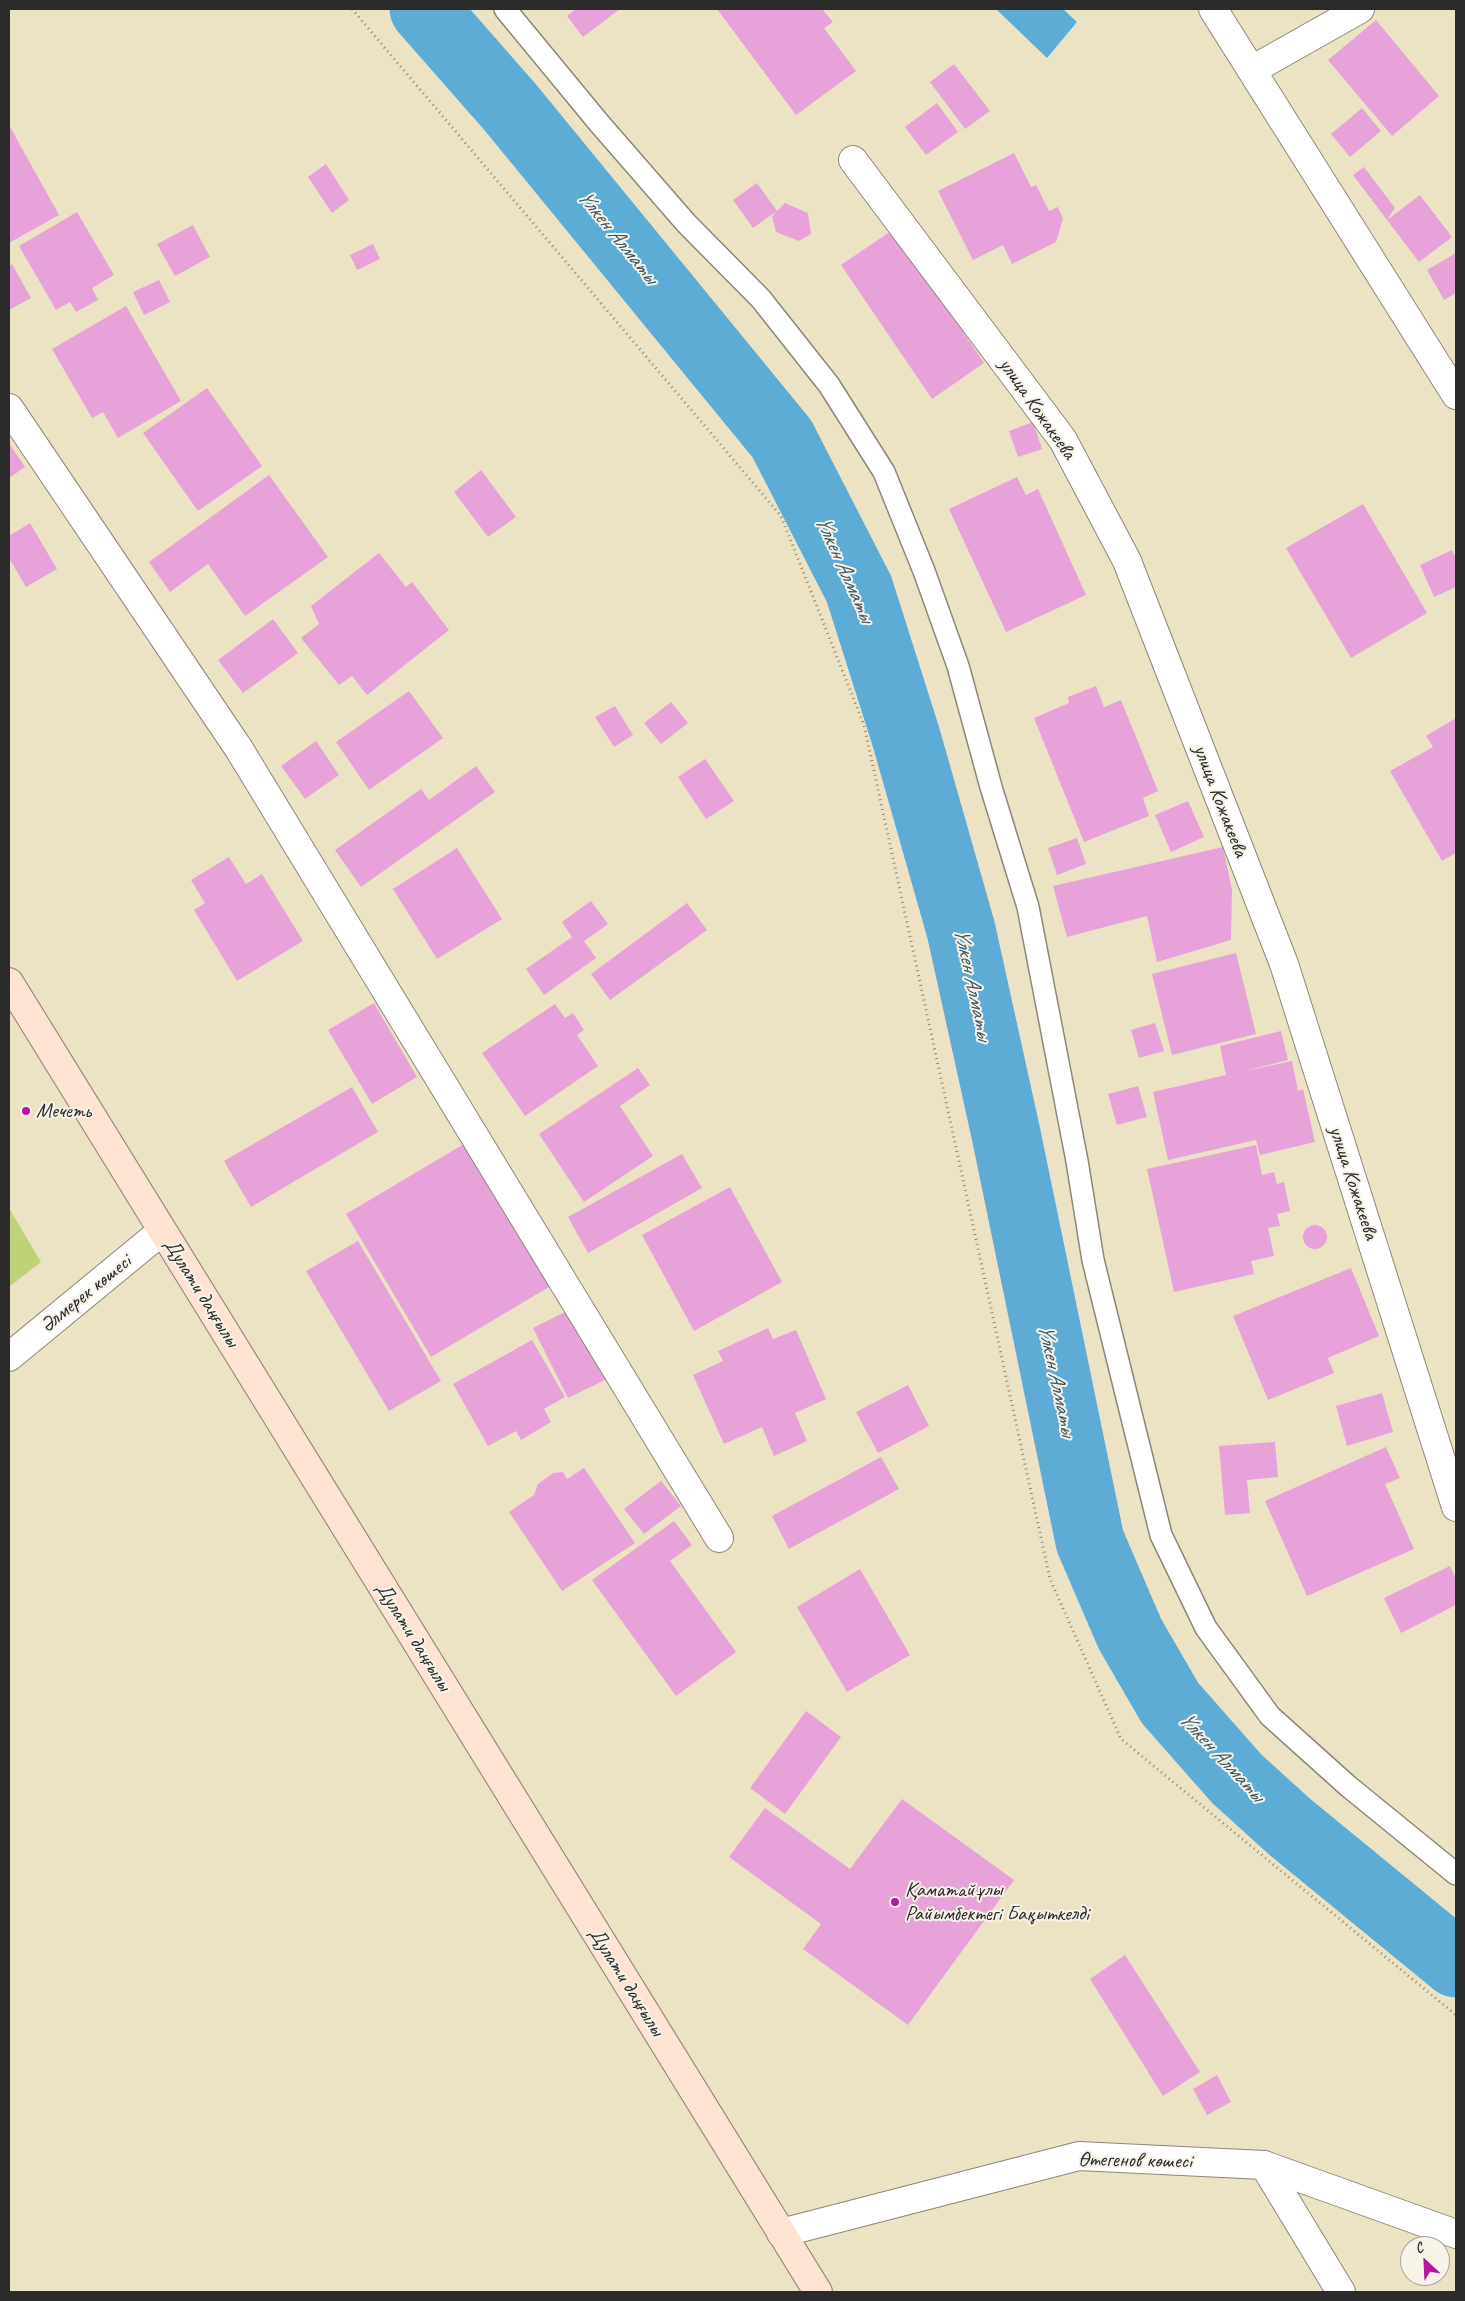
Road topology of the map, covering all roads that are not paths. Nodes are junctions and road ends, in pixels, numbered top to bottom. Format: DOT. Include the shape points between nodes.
graph roads {
  1 [pos="505,9"];
  2 [pos="1213,9"];
  3 [pos="1360,9"];
  4 [pos="1252,70"];
  5 [pos="853,160"];
  6 [pos="1456,395"];
  7 [pos="9,408"];
  8 [pos="9,982"];
  9 [pos="162,1231"];
  10 [pos="9,1357"];
  11 [pos="1456,1507"];
  12 [pos="719,1538"];
  13 [pos="1456,1874"];
  14 [pos="1264,2165"];
  15 [pos="781,2233"];
  16 [pos="1456,2234"];
  17 [pos="818,2292"];
  18 [pos="1341,2292"];
  1 -- 13 [label="lane" via="686,223 761,299 828,385 884,472 958,666 1028,907 1094,1260 1160,1535 1206,1628 1270,1716 1348,1786"];
  2 -- 4 [label="street"];
  3 -- 4 [label="street"];
  4 -- 6 [label="street"];
  5 -- 11 [label="street, улица Кожакеева" via="1063,440 1127,561 1284,964"];
  7 -- 12 [label="street" via="239,748"];
  8 -- 9 [label="main road, Дулати даңғылы"];
  9 -- 10 [label="street, Әлмерек көшесі"];
  9 -- 15 [label="main road, Дулати даңғылы"];
  14 -- 15 [label="street, Өтегенов көшесі" via="1079,2156"];
  14 -- 16 [label="street, Өтегенов көшесі"];
  14 -- 18 [label="street"];
  15 -- 17 [label="main road, Дулати даңғылы"];
}
